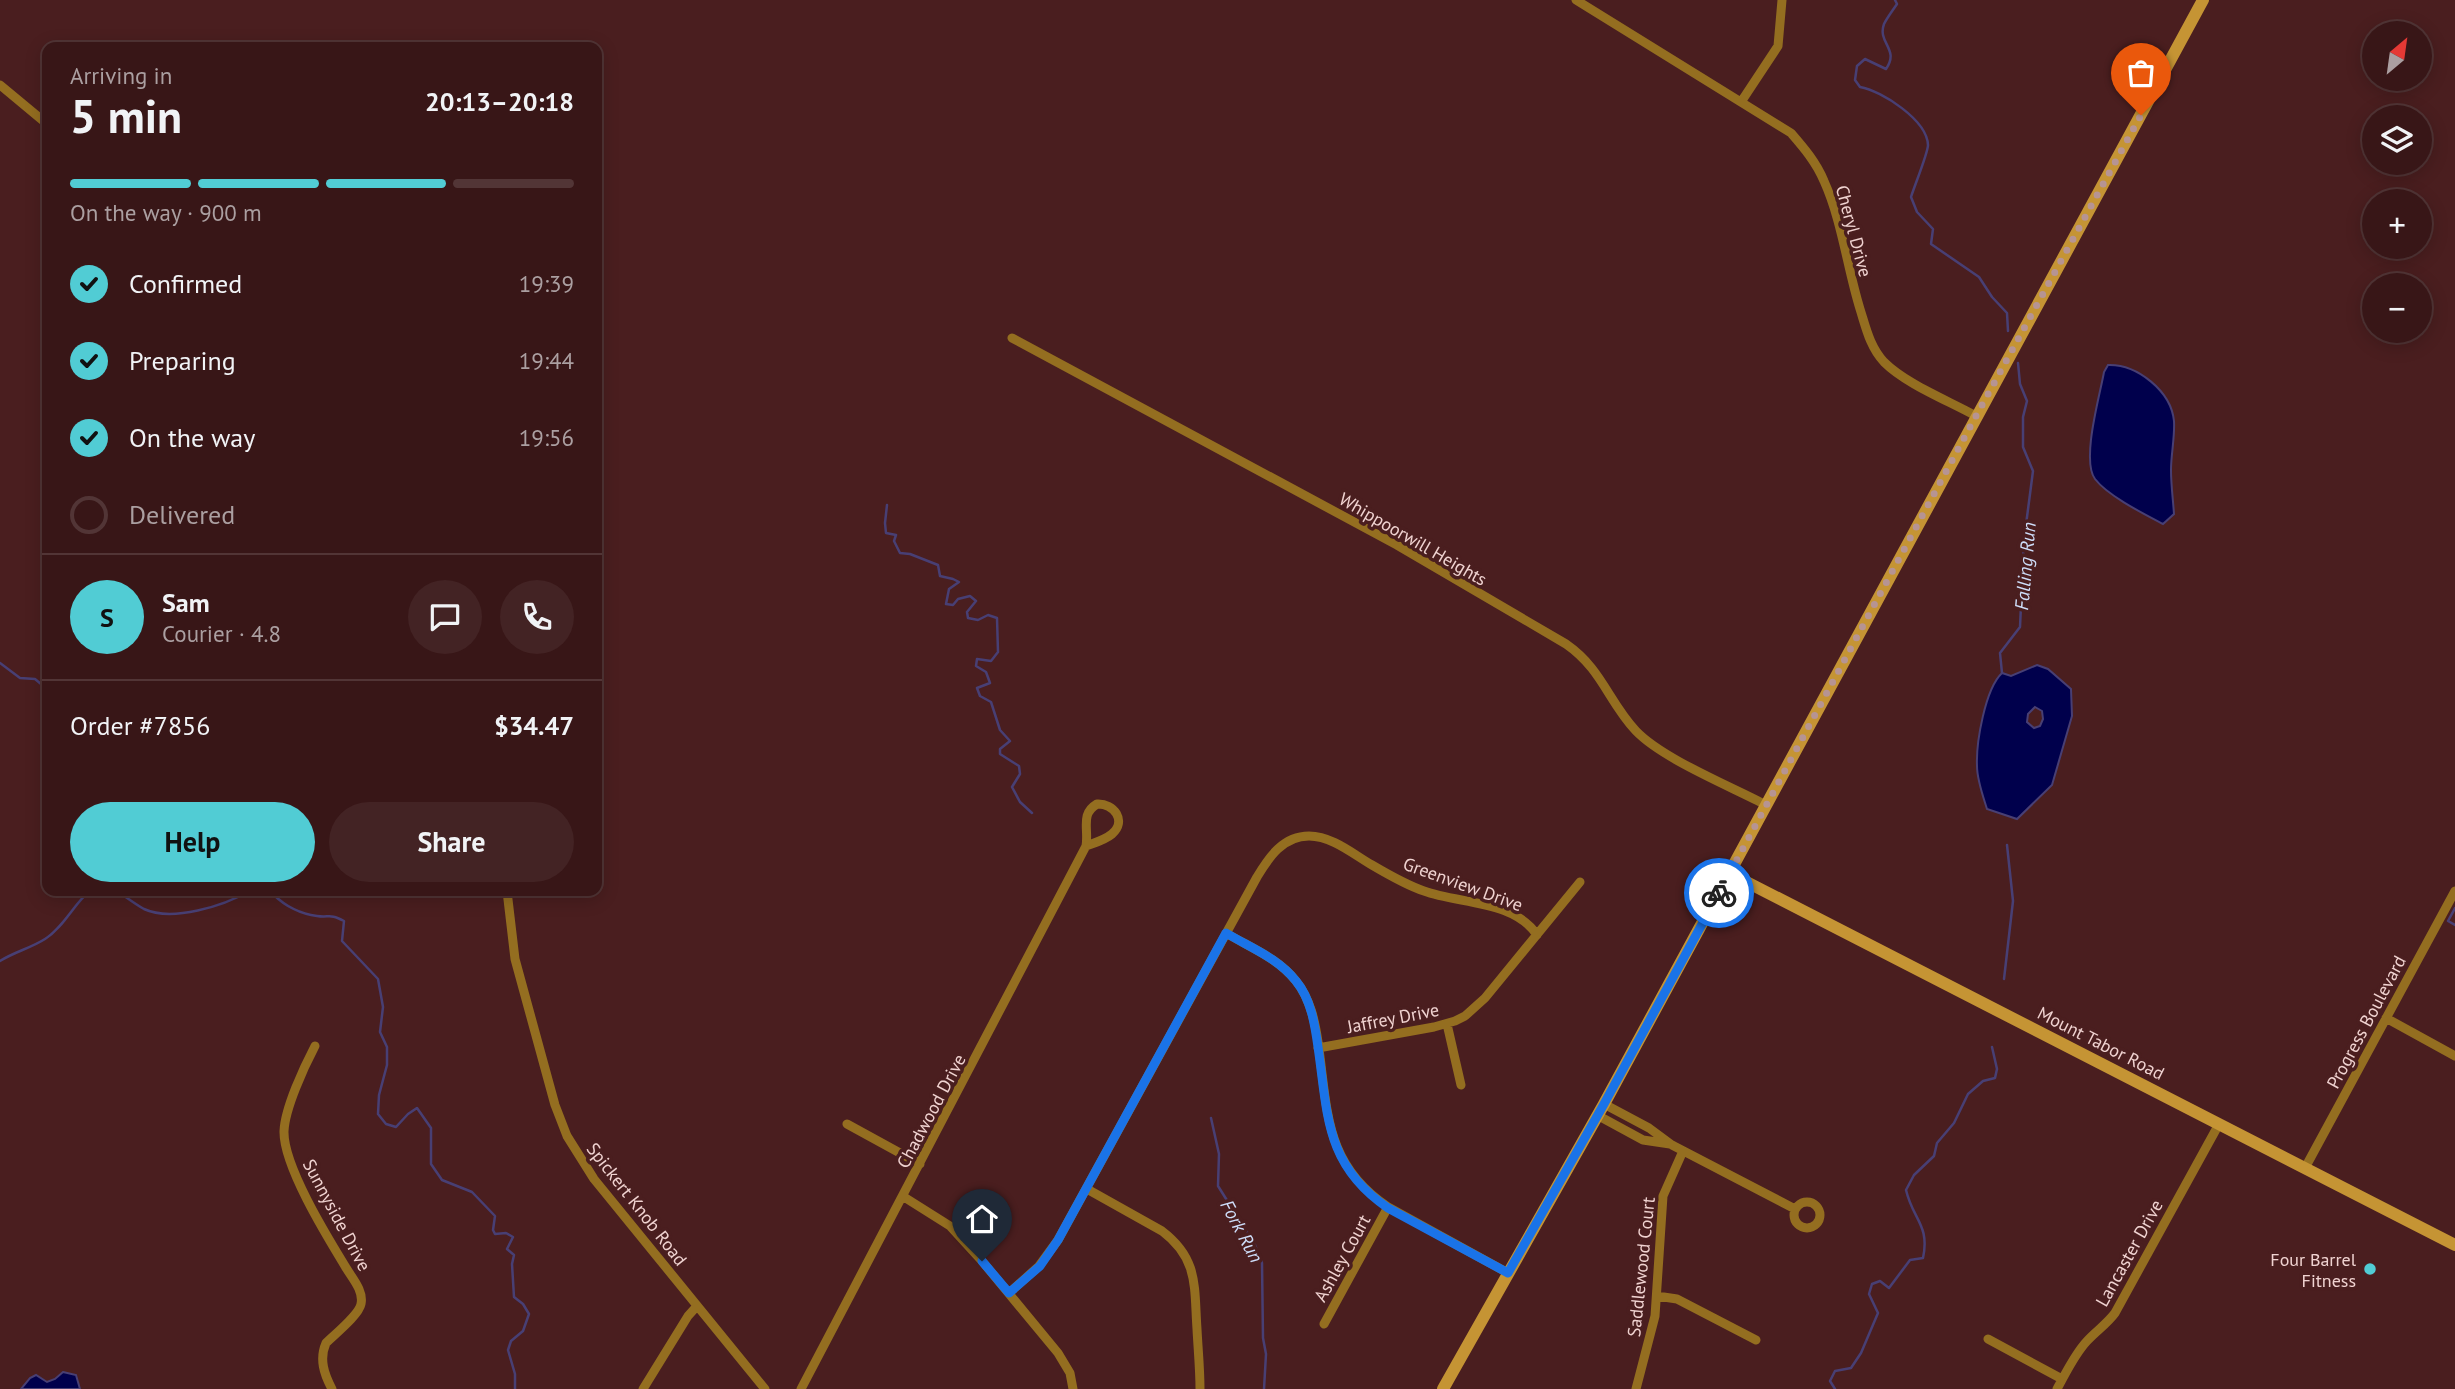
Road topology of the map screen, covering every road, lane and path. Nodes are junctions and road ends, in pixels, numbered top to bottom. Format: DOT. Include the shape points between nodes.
graph roads {
  1 [pos="1576,0"];
  2 [pos="1782,0"];
  3 [pos="2203,0"];
  4 [pos="0,85"];
  5 [pos="1741,102"];
  6 [pos="42,120"];
  7 [pos="1012,338"];
  8 [pos="1976,416"];
  9 [pos="1766,805"];
  10 [pos="1086,846"];
  11 [pos="1729,873"];
  12 [pos="1580,882"];
  13 [pos="2455,891"];
  14 [pos="508,896"];
  15 [pos="1226,933"];
  16 [pos="1537,935"];
  17 [pos="2386,1018"];
  18 [pos="1447,1024"];
  19 [pos="315,1046"];
  20 [pos="1318,1048"];
  21 [pos="2455,1056"];
  22 [pos="1461,1085"];
  23 [pos="1600,1110"];
  24 [pos="847,1124"];
  25 [pos="2219,1124"];
  26 [pos="1683,1151"];
  27 [pos="920,1164"];
  28 [pos="2305,1168"];
  29 [pos="1087,1189"];
  30 [pos="904,1197"];
  31 [pos="1388,1208"];
  32 [pos="1795,1209"];
  33 [pos="2455,1245"];
  34 [pos="1508,1273"];
  35 [pos="1009,1293"];
  36 [pos="1657,1296"];
  37 [pos="697,1306"];
  38 [pos="1324,1324"];
  39 [pos="1988,1339"];
  40 [pos="1756,1340"];
  41 [pos="2063,1379"];
  42 [pos="332,1389"];
  43 [pos="643,1389"];
  44 [pos="765,1389"];
  45 [pos="801,1389"];
  46 [pos="1073,1389"];
  47 [pos="1200,1389"];
  48 [pos="1443,1389"];
  49 [pos="1636,1389"];
  50 [pos="2057,1389"];
  1 -- 5 [label="street, Cheryl Drive"];
  2 -- 5 [label="street" via="1779,46"];
  3 -- 8 [label="street"];
  4 -- 6 [label="street"];
  5 -- 8 [label="street, Cheryl Drive" via="1791,133 1824,180 1871,345 1898,373"];
  7 -- 9 [label="street, Whippoorwill Heights" via="1397,545 1566,644 1591,664 1626,719 1647,741"];
  8 -- 9 [label="street"];
  9 -- 11 [label="street"];
  10 -- 10 [label="street, Chadwood Drive" via="1116,830 1118,818 1108,805 1097,804 1088,812"];
  10 -- 27 [label="street, Chadwood Drive"];
  11 -- 23 [label="street"];
  11 -- 25 [label="street, Mount Tabor Road"];
  12 -- 16 [label="street, Jaffrey Drive"];
  13 -- 17 [label="street, Progress Boulevard"];
  14 -- 37 [label="street, Spickert Knob Road" via="515,959 567,1136 594,1179"];
  15 -- 16 [label="street, Greenview Drive" via="1270,856 1289,841 1310,836 1331,841 1412,887 1506,912"];
  15 -- 20 [label="street" via="1276,961 1297,982 1311,1012"];
  15 -- 29 [label="street, Greenview Drive"];
  16 -- 18 [label="street, Jaffrey Drive" via="1485,998 1465,1016"];
  17 -- 21 [label="street"];
  17 -- 28 [label="street, Progress Boulevard"];
  18 -- 20 [label="street, Jaffrey Drive"];
  18 -- 22 [label="street"];
  19 -- 42 [label="street, Sunnyside Drive" via="286,1117 284,1141 295,1175 361,1297 359,1310 323,1350 323,1367"];
  20 -- 31 [label="street" via="1337,1150 1361,1186"];
  23 -- 26 [label="street" via="1643,1140"];
  23 -- 34 [label="street"];
  24 -- 27 [label="street"];
  25 -- 28 [label="street, Mount Tabor Road"];
  25 -- 41 [label="street, Lancaster Drive" via="2115,1313 2088,1340"];
  26 -- 32 [label="street"];
  26 -- 36 [label="street, Saddlewood Court" via="1661,1206"];
  27 -- 30 [label="street, Chadwood Drive"];
  28 -- 33 [label="street, Mount Tabor Road"];
  29 -- 35 [label="street, Greenview Drive" via="1045,1259"];
  29 -- 47 [label="street" via="1162,1231 1192,1266"];
  30 -- 35 [label="street" via="950,1226"];
  30 -- 45 [label="street, Chadwood Drive"];
  31 -- 34 [label="street"];
  31 -- 38 [label="street, Ashley Court"];
  34 -- 48 [label="street"];
  35 -- 46 [label="street" via="1064,1363"];
  36 -- 40 [label="street" via="1677,1299"];
  36 -- 49 [label="street, Saddlewood Court" via="1652,1335"];
  37 -- 43 [label="street"];
  37 -- 44 [label="street, Spickert Knob Road"];
  39 -- 41 [label="street"];
  41 -- 50 [label="street, Lancaster Drive"];
}
